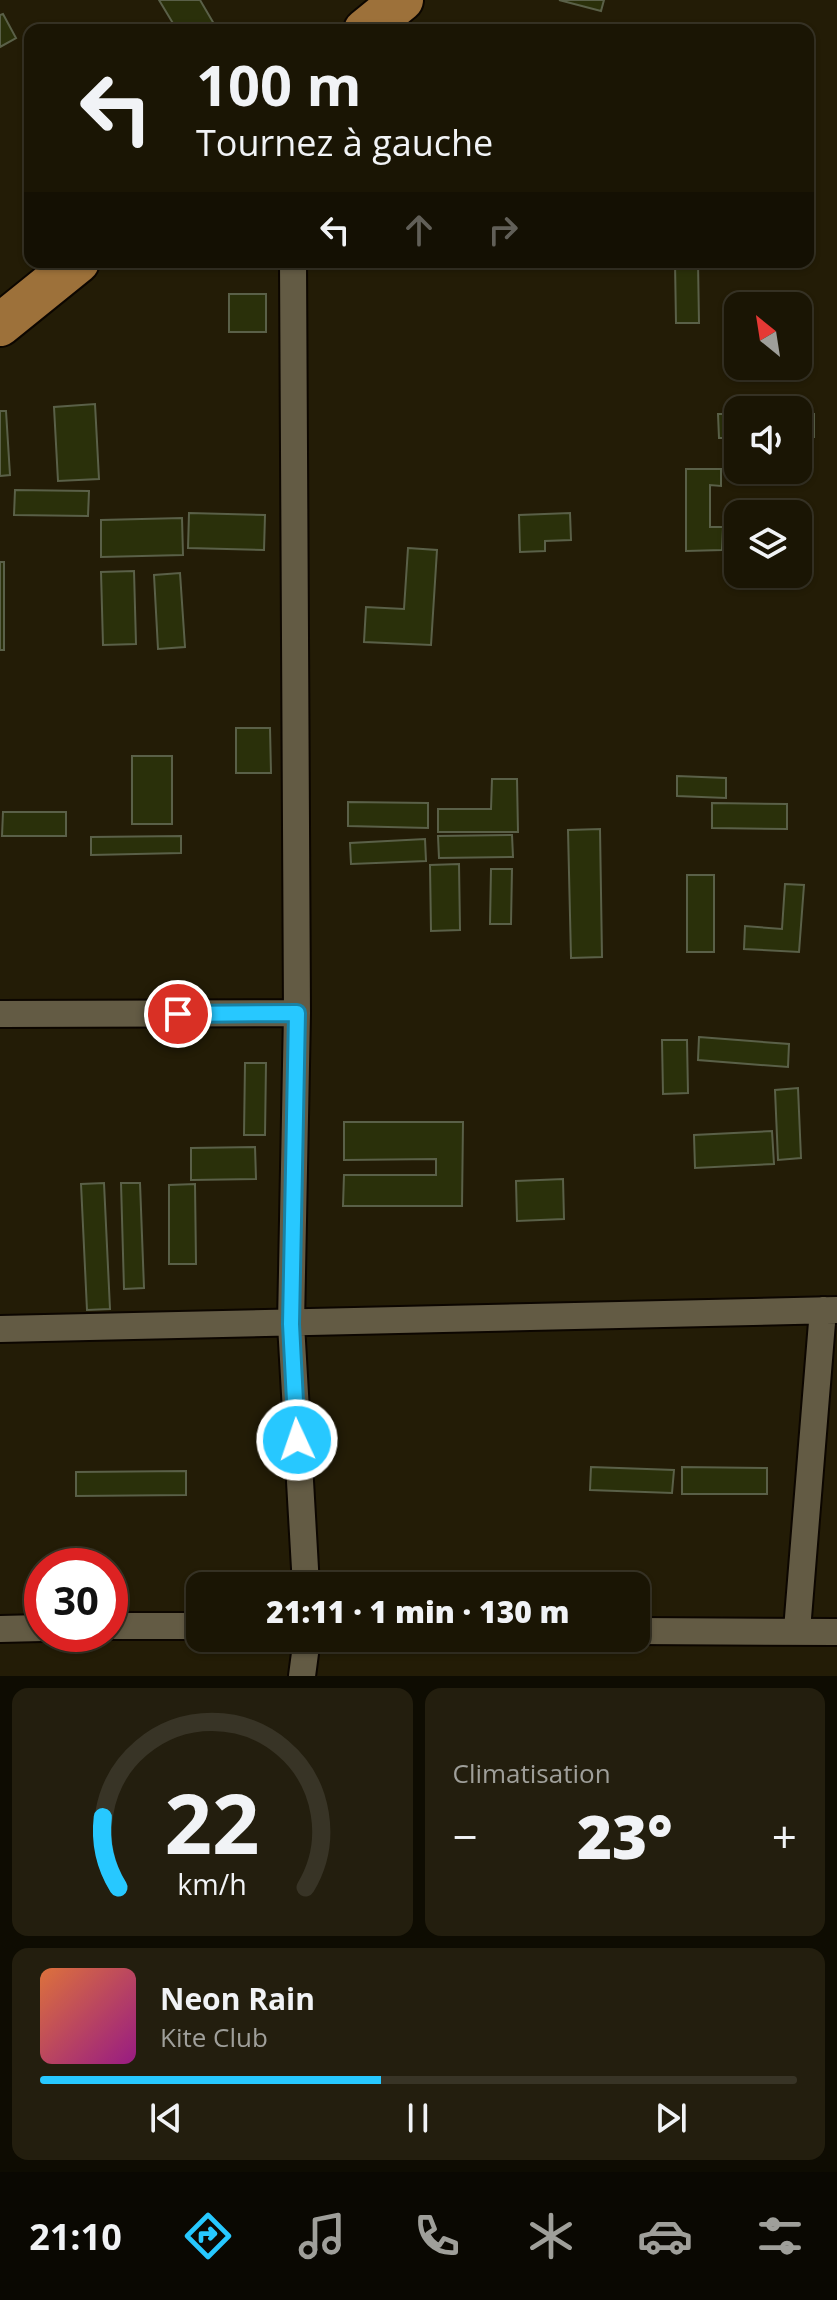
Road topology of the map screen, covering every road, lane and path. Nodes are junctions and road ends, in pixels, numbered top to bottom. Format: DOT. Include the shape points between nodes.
graph roads {
  1 [pos="402,0"];
  2 [pos="372,24"];
  3 [pos="71,268"];
  4 [pos="293,268"];
  5 [pos="0,325"];
  6 [pos="297,1013"];
  7 [pos="0,1014"];
  8 [pos="830,1310"];
  9 [pos="291,1324"];
  10 [pos="0,1329"];
  11 [pos="305,1572"];
  12 [pos="128,1626"];
  13 [pos="186,1626"];
  14 [pos="24,1628"];
  15 [pos="0,1629"];
  16 [pos="797,1630"];
  17 [pos="650,1631"];
  18 [pos="837,1632"];
  19 [pos="305,1652"];
  20 [pos="302,1676"];
  1 -- 2 [label="main road"];
  3 -- 5 [label="main road"];
  4 -- 6 [label="street"];
  6 -- 7 [label="street"];
  6 -- 9 [label="street"];
  8 -- 9 [label="street"];
  8 -- 16 [label="street"];
  9 -- 10 [label="street"];
  9 -- 11 [label="street"];
  12 -- 13 [label="street"];
  14 -- 15 [label="street"];
  16 -- 17 [label="street"];
  16 -- 18 [label="street"];
  19 -- 20 [label="street"];
}
